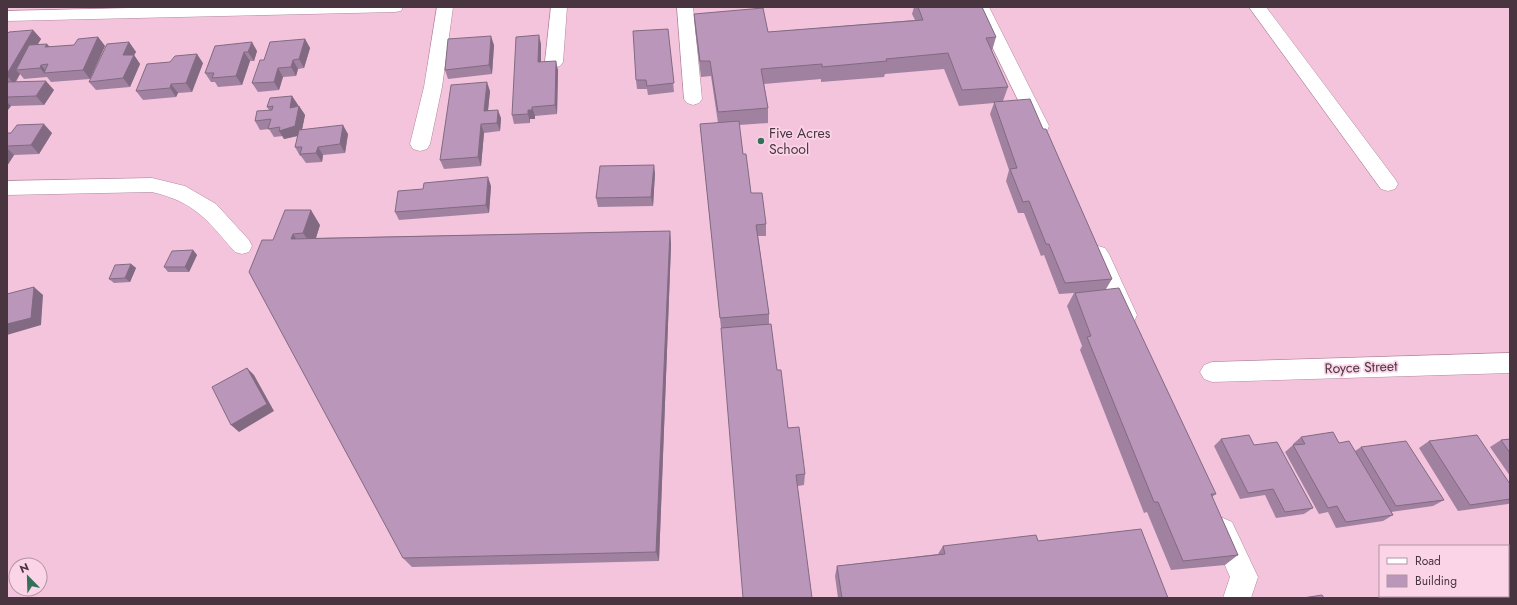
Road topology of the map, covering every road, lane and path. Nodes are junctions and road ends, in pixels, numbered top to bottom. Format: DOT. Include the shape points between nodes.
graph roads {
  1 [pos="395,7"];
  2 [pos="445,7"];
  3 [pos="559,7"];
  4 [pos="685,7"];
  5 [pos="981,7"];
  6 [pos="1257,7"];
  7 [pos="7,16"];
  8 [pos="554,62"];
  9 [pos="693,99"];
  10 [pos="420,144"];
  11 [pos="1049,146"];
  12 [pos="1388,184"];
  13 [pos="7,188"];
  14 [pos="1092,239"];
  15 [pos="242,246"];
  16 [pos="1134,333"];
  17 [pos="1510,363"];
  18 [pos="1212,372"];
  19 [pos="1215,513"];
  20 [pos="1237,598"];
  1 -- 7 [label="street"];
  2 -- 10 [label="street" via="433,87"];
  3 -- 8 [label="street"];
  4 -- 9 [label="street"];
  5 -- 11 [label="street"];
  6 -- 12 [label="street"];
  13 -- 15 [label="street" via="152,184 178,191 209,209"];
  14 -- 16 [label="street"];
  17 -- 18 [label="street, Royce Street"];
  19 -- 20 [label="street" via="1244,577"];
}
